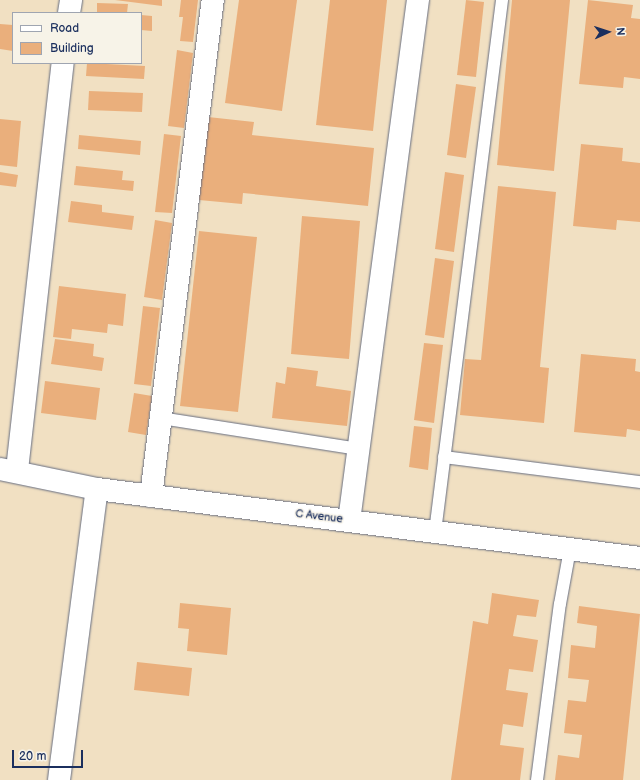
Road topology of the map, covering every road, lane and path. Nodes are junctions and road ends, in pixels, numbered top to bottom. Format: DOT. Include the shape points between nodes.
graph roads {
  1 [pos="71,0"];
  2 [pos="213,0"];
  3 [pos="418,0"];
  4 [pos="502,0"];
  5 [pos="69,12"];
  6 [pos="64,64"];
  7 [pos="161,418"];
  8 [pos="358,448"];
  9 [pos="444,457"];
  10 [pos="9,469"];
  11 [pos="640,482"];
  12 [pos="97,490"];
  13 [pos="151,496"];
  14 [pos="349,521"];
  15 [pos="435,532"];
  16 [pos="570,549"];
  17 [pos="640,558"];
  18 [pos="59,780"];
  19 [pos="537,780"];
  1 -- 5 [label="street"];
  2 -- 7 [label="street"];
  3 -- 8 [label="street"];
  4 -- 9 [label="lane"];
  6 -- 10 [label="street"];
  7 -- 8 [label="lane"];
  7 -- 13 [label="street"];
  8 -- 14 [label="street"];
  9 -- 11 [label="lane"];
  9 -- 15 [label="lane"];
  10 -- 12 [label="street, C Avenue"];
  12 -- 13 [label="street, C Avenue"];
  12 -- 18 [label="street"];
  13 -- 14 [label="street, C Avenue"];
  14 -- 15 [label="street, C Avenue"];
  15 -- 16 [label="street, C Avenue"];
  16 -- 17 [label="street, C Avenue"];
  16 -- 19 [label="lane" via="560,604"];
}
